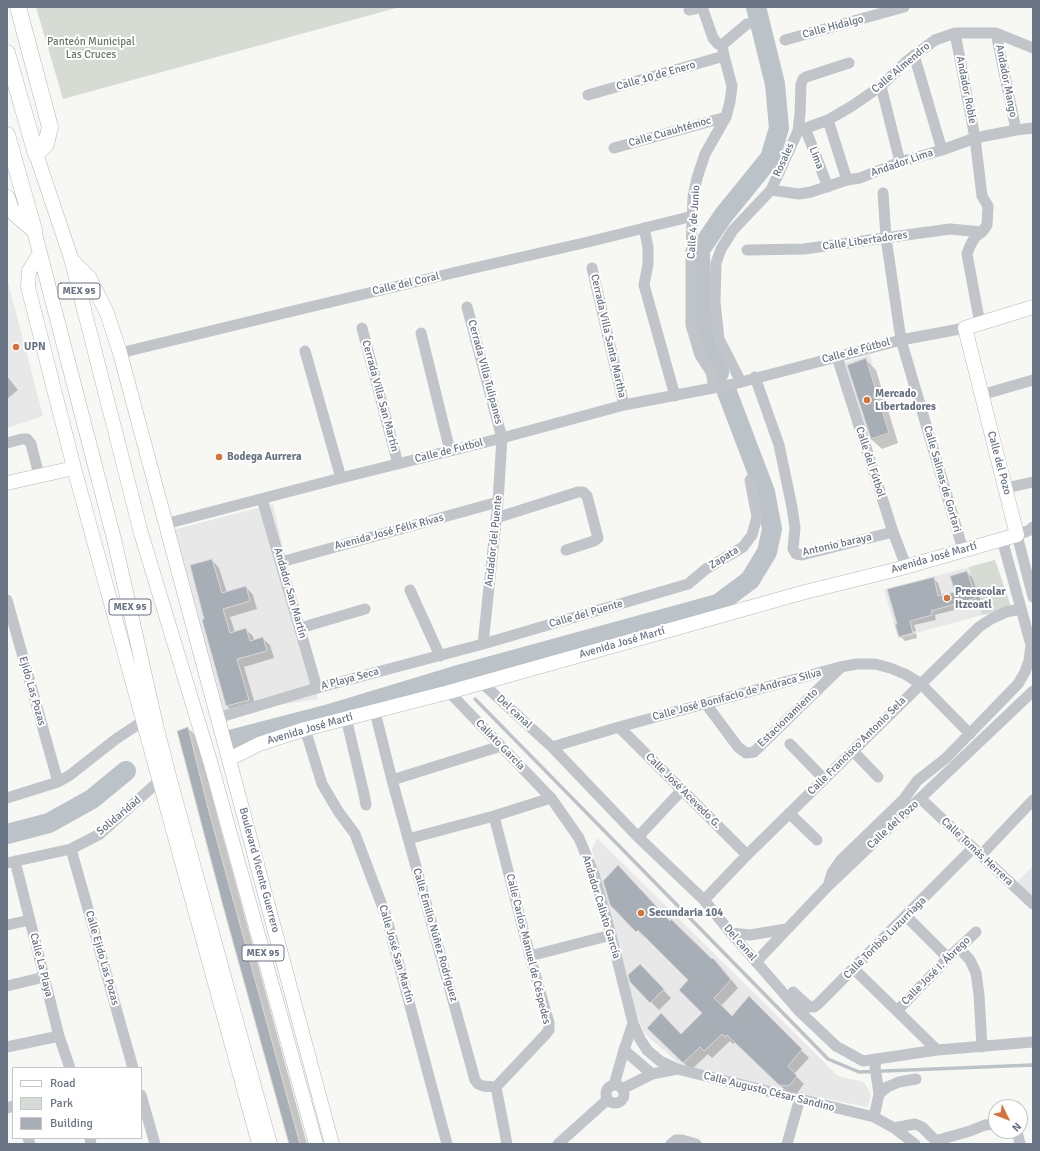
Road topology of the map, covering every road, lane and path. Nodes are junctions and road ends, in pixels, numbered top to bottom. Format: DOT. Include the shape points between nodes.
graph roads {
  1 [pos="18,7"];
  2 [pos="702,7"];
  3 [pos="904,7"];
  4 [pos="689,10"];
  5 [pos="747,24"];
  6 [pos="955,33"];
  7 [pos="996,33"];
  8 [pos="785,40"];
  9 [pos="1033,48"];
  10 [pos="723,51"];
  11 [pos="7,52"];
  12 [pos="914,55"];
  13 [pos="849,64"];
  14 [pos="881,86"];
  15 [pos="588,95"];
  16 [pos="726,117"];
  17 [pos="828,120"];
  18 [pos="1033,128"];
  19 [pos="801,130"];
  20 [pos="1016,130"];
  21 [pos="7,135"];
  22 [pos="976,147"];
  23 [pos="614,148"];
  24 [pos="942,150"];
  25 [pos="36,154"];
  26 [pos="900,162"];
  27 [pos="847,180"];
  28 [pos="828,187"];
  29 [pos="771,190"];
  30 [pos="882,193"];
  31 [pos="7,198"];
  32 [pos="693,216"];
  33 [pos="644,228"];
  34 [pos="34,230"];
  35 [pos="982,232"];
  36 [pos="886,238"];
  37 [pos="747,250"];
  38 [pos="40,252"];
  39 [pos="71,258"];
  40 [pos="592,268"];
  41 [pos="467,307"];
  42 [pos="1033,308"];
  43 [pos="980,324"];
  44 [pos="362,328"];
  45 [pos="965,328"];
  46 [pos="421,333"];
  47 [pos="901,340"];
  48 [pos="305,351"];
  49 [pos="120,353"];
  50 [pos="837,356"];
  51 [pos="755,377"];
  52 [pos="1033,380"];
  53 [pos="738,383"];
  54 [pos="714,387"];
  55 [pos="78,395"];
  56 [pos="981,395"];
  57 [pos="675,396"];
  58 [pos="624,405"];
  59 [pos="64,429"];
  60 [pos="502,438"];
  61 [pos="7,443"];
  62 [pos="450,451"];
  63 [pos="398,464"];
  64 [pos="74,468"];
  65 [pos="39,475"];
  66 [pos="341,478"];
  67 [pos="750,480"];
  68 [pos="1033,482"];
  69 [pos="7,483"];
  70 [pos="1006,488"];
  71 [pos="262,499"];
  72 [pos="498,502"];
  73 [pos="496,518"];
  74 [pos="165,524"];
  75 [pos="1033,527"];
  76 [pos="893,532"];
  77 [pos="1018,535"];
  78 [pos="1002,539"];
  79 [pos="566,550"];
  80 [pos="963,550"];
  81 [pos="281,562"];
  82 [pos="906,566"];
  83 [pos="1031,581"];
  84 [pos="688,584"];
  85 [pos="410,590"];
  86 [pos="1033,597"];
  87 [pos="7,600"];
  88 [pos="1021,608"];
  89 [pos="365,609"];
  90 [pos="300,628"];
  91 [pos="12,638"];
  92 [pos="484,644"];
  93 [pos="440,656"];
  94 [pos="840,667"];
  95 [pos="482,683"];
  96 [pos="921,684"];
  97 [pos="317,688"];
  98 [pos="1033,690"];
  99 [pos="450,692"];
  100 [pos="706,704"];
  101 [pos="375,712"];
  102 [pos="217,718"];
  103 [pos="346,718"];
  104 [pos="143,721"];
  105 [pos="619,727"];
  106 [pos="305,729"];
  107 [pos="970,734"];
  108 [pos="790,744"];
  109 [pos="501,746"];
  110 [pos="552,748"];
  111 [pos="853,751"];
  112 [pos="229,759"];
  113 [pos="878,777"];
  114 [pos="824,779"];
  115 [pos="392,780"];
  116 [pos="58,782"];
  117 [pos="159,782"];
  118 [pos="681,791"];
  119 [pos="7,798"];
  120 [pos="552,798"];
  121 [pos="921,799"];
  122 [pos="1033,800"];
  123 [pos="366,805"];
  124 [pos="789,813"];
  125 [pos="494,816"];
  126 [pos="638,837"];
  127 [pos="408,839"];
  128 [pos="818,840"];
  129 [pos="71,849"];
  130 [pos="977,851"];
  131 [pos="747,855"];
  132 [pos="11,862"];
  133 [pos="828,886"];
  134 [pos="704,900"];
  135 [pos="1033,904"];
  136 [pos="906,916"];
  137 [pos="30,920"];
  138 [pos="7,925"];
  139 [pos="786,930"];
  140 [pos="976,932"];
  141 [pos="731,933"];
  142 [pos="611,935"];
  143 [pos="959,948"];
  144 [pos="530,956"];
  145 [pos="948,958"];
  146 [pos="756,962"];
  147 [pos="854,969"];
  148 [pos="44,977"];
  149 [pos="7,986"];
  150 [pos="793,992"];
  151 [pos="897,1011"];
  152 [pos="633,1023"];
  153 [pos="59,1036"];
  154 [pos="1033,1042"];
  155 [pos="7,1047"];
  156 [pos="982,1047"];
  157 [pos="624,1050"];
  158 [pos="647,1050"];
  159 [pos="937,1050"];
  160 [pos="875,1063"];
  161 [pos="70,1067"];
  162 [pos="133,1067"];
  163 [pos="677,1069"];
  164 [pos="652,1074"];
  165 [pos="916,1079"];
  166 [pos="496,1087"];
  167 [pos="618,1087"];
  168 [pos="879,1094"];
  169 [pos="142,1098"];
  170 [pos="800,1098"];
  171 [pos="607,1100"];
  172 [pos="874,1117"];
  173 [pos="988,1125"];
  174 [pos="894,1128"];
  175 [pos="937,1142"];
  176 [pos="155,1144"];
  177 [pos="259,1144"];
  178 [pos="270,1144"];
  179 [pos="316,1144"];
  180 [pos="332,1144"];
  181 [pos="447,1144"];
  182 [pos="507,1144"];
  183 [pos="558,1144"];
  184 [pos="671,1144"];
  185 [pos="696,1144"];
  186 [pos="787,1144"];
  187 [pos="915,1144"];
  1 -- 25 [label="highway" via="50,127 46,144"];
  2 -- 4 [label="street"];
  2 -- 10 [label="street" via="713,38"];
  3 -- 8 [label="street, Calle Hidalgo"];
  5 -- 10 [label="street"];
  6 -- 7 [label="street, Calle Almendro"];
  6 -- 12 [label="street, Calle Almendro" via="935,40"];
  6 -- 22 [label="street, Andador Roble"];
  7 -- 9 [label="street, Calle Almendro"];
  7 -- 20 [label="street, Andador Mango"];
  10 -- 15 [label="street, Calle 10 de Enero"];
  10 -- 16 [label="street, Calle 4 de Junio" via="732,86"];
  11 -- 25 [label="highway, MEX 95"];
  12 -- 14 [label="street, Calle Almendro"];
  12 -- 24 [label="street"];
  13 -- 19 [label="street" via="803,79"];
  14 -- 17 [label="street, Calle Almendro"];
  14 -- 26 [label="street"];
  16 -- 23 [label="street, Calle Cuauhtémoc"];
  16 -- 32 [label="street, Calle 4 de Junio" via="704,154 693,197"];
  17 -- 19 [label="street, Calle Almendro"];
  17 -- 27 [label="street"];
  18 -- 20 [label="street, Andador Lima"];
  19 -- 28 [label="street, Lima"];
  19 -- 29 [label="street, Rosales"];
  20 -- 22 [label="street, Andador Lima"];
  21 -- 34 [label="highway, MEX 95"];
  22 -- 24 [label="street, Andador Lima"];
  22 -- 35 [label="street, Andador Roble" via="982,196 988,206 987,225"];
  24 -- 26 [label="street, Andador Lima"];
  25 -- 39 [label="main road, MEX 95"];
  26 -- 27 [label="street, Andador Lima" via="860,178"];
  27 -- 28 [label="street, Andador Lima"];
  28 -- 29 [label="street, Andador Lima" via="798,194"];
  29 -- 53 [label="street, Rosales" via="733,230 716,263 715,302 719,339"];
  30 -- 36 [label="street, Calle Salinas de Gortari"];
  31 -- 34 [label="highway" via="11,210"];
  32 -- 33 [label="street, Calle del Coral"];
  32 -- 54 [label="street, Calle 4 de Junio" via="691,325 700,355 711,372"];
  33 -- 49 [label="street, Calle del Coral"];
  33 -- 57 [label="street" via="648,264 644,285"];
  34 -- 38 [label="main road, MEX 95"];
  35 -- 36 [label="street, Calle Libertadores" via="950,229"];
  35 -- 43 [label="street" via="976,237 967,254"];
  36 -- 37 [label="street, Calle Libertadores" via="804,249"];
  36 -- 47 [label="street, Calle Salinas de Gortari"];
  38 -- 55 [label="main road, MEX 95"];
  38 -- 59 [label="main road" via="29,271 28,287"];
  39 -- 49 [label="main road, Boulevard Vicente Guerrero" via="89,277 107,313"];
  39 -- 179 [label="main road, MEX 95" via="141,533 210,761"];
  40 -- 58 [label="street, Cerrada Villa Santa Martha"];
  41 -- 60 [label="street, Cerrada Villa Tulipanes"];
  42 -- 43 [label="main road"];
  43 -- 45 [label="main road, Calle de Fútbol"];
  44 -- 63 [label="street, Cerrada Villa San Martín"];
  45 -- 47 [label="street, Calle de Fútbol"];
  45 -- 56 [label="main road, Calle del Pozo"];
  46 -- 62 [label="street"];
  47 -- 50 [label="street, Calle de Fútbol"];
  47 -- 80 [label="street, Calle Salinas de Gortari"];
  48 -- 66 [label="street"];
  49 -- 74 [label="main road, Boulevard Vicente Guerrero"];
  50 -- 51 [label="street, Calle de Fútbol"];
  50 -- 76 [label="street, Calle del Fútbol"];
  51 -- 53 [label="street, Calle de Fútbol"];
  51 -- 76 [label="street, Antonio baraya" via="780,445 793,514 793,549 796,554 802,555"];
  52 -- 56 [label="street"];
  53 -- 54 [label="street, Calle de Futbol"];
  54 -- 57 [label="street, Calle de Futbol"];
  55 -- 59 [label="main road"];
  55 -- 178 [label="main road, MEX 95" via="170,780"];
  56 -- 70 [label="main road, Calle del Pozo"];
  57 -- 58 [label="street, Calle de Futbol"];
  58 -- 60 [label="street, Calle de Futbol"];
  59 -- 64 [label="main road"];
  60 -- 62 [label="street, Calle de Futbol"];
  60 -- 72 [label="street, Andador del Puente"];
  61 -- 65 [label="street" via="27,439 31,444"];
  62 -- 63 [label="street, Calle de Futbol"];
  63 -- 66 [label="street, Calle de Futbol"];
  64 -- 65 [label="main road"];
  64 -- 104 [label="main road"];
  65 -- 69 [label="main road"];
  66 -- 71 [label="street, Calle de Futbol"];
  67 -- 84 [label="street, Zapata" via="757,517 752,535 742,547 706,569"];
  68 -- 70 [label="street"];
  70 -- 77 [label="main road, Calle del Pozo"];
  71 -- 74 [label="street, Calle de Futbol"];
  71 -- 81 [label="street, Andador San Martín"];
  72 -- 73 [label="street, Andador del Puente"];
  72 -- 81 [label="street, Avenida José Félix Rivas"];
  73 -- 79 [label="street" via="583,492 587,496 598,538"];
  73 -- 92 [label="street, Andador del Puente"];
  74 -- 102 [label="main road, Boulevard Vicente Guerrero"];
  75 -- 77 [label="street"];
  76 -- 82 [label="street, Calle del Fútbol"];
  77 -- 78 [label="main road, Avenida José Martí"];
  77 -- 83 [label="street, Calle del Pozo"];
  78 -- 80 [label="main road, Avenida José Martí"];
  78 -- 88 [label="street"];
  80 -- 82 [label="main road, Avenida José Martí"];
  81 -- 90 [label="street, Andador San Martín"];
  82 -- 95 [label="main road, Avenida José Martí" via="797,594"];
  83 -- 86 [label="street, Calle del Pozo"];
  84 -- 92 [label="street, Calle del Puente"];
  85 -- 93 [label="street"];
  87 -- 91 [label="street, Ejido Las Pozas"];
  88 -- 96 [label="street, Calle Francisco Antonio Sela" via="1006,612 979,627"];
  88 -- 107 [label="street" via="1031,645 1030,661 1018,684"];
  89 -- 90 [label="street"];
  90 -- 97 [label="street, Andador San Martín"];
  91 -- 116 [label="street, Ejido Las Pozas"];
  92 -- 93 [label="street, A Playa Seca"];
  93 -- 97 [label="street, A Playa Seca"];
  94 -- 96 [label="street, Calle José Bonifacio de Andraca Silva" via="875,664 905,674"];
  94 -- 100 [label="street, Calle José Bonifacio de Andraca Silva"];
  94 -- 100 [label="street, Estacionamiento" via="754,752 746,753 738,747"];
  95 -- 99 [label="main road, Avenida José Martí"];
  95 -- 110 [label="street, Del canal"];
  96 -- 107 [label="street, Calle José Bonifacio de Andraca Silva"];
  96 -- 111 [label="street, Calle Francisco Antonio Sela"];
  97 -- 102 [label="street, A Playa Seca"];
  98 -- 121 [label="street, Calle del Pozo"];
  99 -- 101 [label="main road, Avenida José Martí"];
  99 -- 109 [label="street, Calixto García"];
  100 -- 105 [label="street, Calle José Bonifacio de Andraca Silva"];
  101 -- 103 [label="main road, Avenida José Martí"];
  101 -- 115 [label="street, Calle Emilio Núñez Rodríguez"];
  102 -- 112 [label="main road, Boulevard Vicente Guerrero"];
  103 -- 106 [label="main road, Avenida José Martí"];
  103 -- 123 [label="street"];
  104 -- 116 [label="street"];
  104 -- 117 [label="main road"];
  105 -- 110 [label="street, Calle José Bonifacio de Andraca Silva"];
  105 -- 118 [label="street, Calle José Acevedo G."];
  106 -- 112 [label="main road, Avenida José Martí" via="259,744"];
  106 -- 181 [label="street, Calle José San Martín" via="322,784 355,834 386,916"];
  107 -- 133 [label="street" via="946,758 917,781 904,799 841,860 832,873"];
  108 -- 114 [label="street"];
  109 -- 115 [label="street"];
  109 -- 120 [label="street, Calixto García"];
  110 -- 126 [label="street, Del canal"];
  111 -- 113 [label="street"];
  111 -- 114 [label="street, Calle Francisco Antonio Sela"];
  112 -- 180 [label="main road, Boulevard Vicente Guerrero"];
  114 -- 124 [label="street, Calle Francisco Antonio Sela"];
  115 -- 127 [label="street, Calle Emilio Núñez Rodríguez"];
  116 -- 119 [label="street"];
  117 -- 129 [label="street, Solidaridad" via="100,834"];
  117 -- 177 [label="main road"];
  118 -- 126 [label="street"];
  118 -- 131 [label="street, Calle José Acevedo G."];
  120 -- 125 [label="street"];
  120 -- 142 [label="street, Andador Calixto García" via="580,838 594,874"];
  121 -- 130 [label="street, Calle Tomás Herrera"];
  121 -- 133 [label="street, Calle del Pozo"];
  122 -- 130 [label="street, Calle Toribio Luzurriaga"];
  124 -- 128 [label="street"];
  124 -- 131 [label="street, Calle Francisco Antonio Sela"];
  125 -- 127 [label="street"];
  125 -- 144 [label="street, Calle Carlos Manuel de Céspedes"];
  126 -- 134 [label="street, Del canal"];
  127 -- 166 [label="street, Calle Emilio Núñez Rodríguez" via="475,1080 483,1086"];
  129 -- 132 [label="street, Solidaridad"];
  129 -- 162 [label="street, Calle Ejido Las Pozas"];
  130 -- 135 [label="street, Calle Tomás Herrera"];
  130 -- 136 [label="street, Calle Toribio Luzurriaga"];
  131 -- 134 [label="street, Calle Francisco Antonio Sela"];
  132 -- 137 [label="street, Calle La Playa"];
  133 -- 139 [label="street, Calle del Pozo"];
  134 -- 141 [label="street, Del canal"];
  136 -- 145 [label="street"];
  136 -- 147 [label="street, Calle Toribio Luzurriaga"];
  137 -- 138 [label="street"];
  137 -- 148 [label="street, Calle La Playa"];
  139 -- 141 [label="street" via="750,935"];
  139 -- 146 [label="street, Calle del Pozo"];
  140 -- 143 [label="street, Calle José I. Ábrego"];
  141 -- 146 [label="street, Del canal"];
  142 -- 144 [label="street"];
  142 -- 152 [label="street, Andador Calixto García"];
  143 -- 145 [label="street, Calle José I. Ábrego"];
  143 -- 156 [label="street" via="970,960 976,973"];
  144 -- 166 [label="street, Calle Carlos Manuel de Céspedes" via="549,1030"];
  145 -- 151 [label="street, Calle José I. Ábrego"];
  146 -- 160 [label="street, Del canal" via="799,1011 836,1046 863,1062"];
  147 -- 150 [label="street, Calle Toribio Luzurriaga" via="814,1007 810,1007"];
  147 -- 151 [label="street"];
  148 -- 149 [label="street"];
  148 -- 153 [label="street, Calle La Playa"];
  151 -- 159 [label="street"];
  152 -- 157 [label="street"];
  152 -- 158 [label="street, Andador Calixto García"];
  153 -- 155 [label="street"];
  153 -- 161 [label="street, Calle La Playa"];
  154 -- 156 [label="street, Del canal"];
  156 -- 159 [label="street, Del canal"];
  157 -- 164 [label="street"];
  157 -- 167 [label="street"];
  158 -- 163 [label="street, Calle Augusto César Sandino" via="660,1061"];
  159 -- 160 [label="street, Del canal"];
  160 -- 168 [label="street"];
  163 -- 164 [label="street"];
  163 -- 170 [label="street, Calle Augusto César Sandino"];
  164 -- 167 [label="street"];
  165 -- 168 [label="street" via="899,1082"];
  166 -- 182 [label="street"];
  167 -- 171 [label="street" via="608,1088 605,1094"];
  167 -- 171 [label="street" via="624,1095 622,1100 612,1103"];
  168 -- 172 [label="street"];
  169 -- 176 [label="street"];
  170 -- 172 [label="street, Calle Augusto César Sandino"];
  170 -- 186 [label="street"];
  171 -- 183 [label="street"];
  172 -- 174 [label="street, Calle Augusto César Sandino"];
  173 -- 175 [label="street"];
  174 -- 175 [label="street" via="915,1124 922,1127"];
  174 -- 187 [label="street, Calle Augusto César Sandino"];
  184 -- 185 [label="street" via="676,1140 682,1140"];
}
